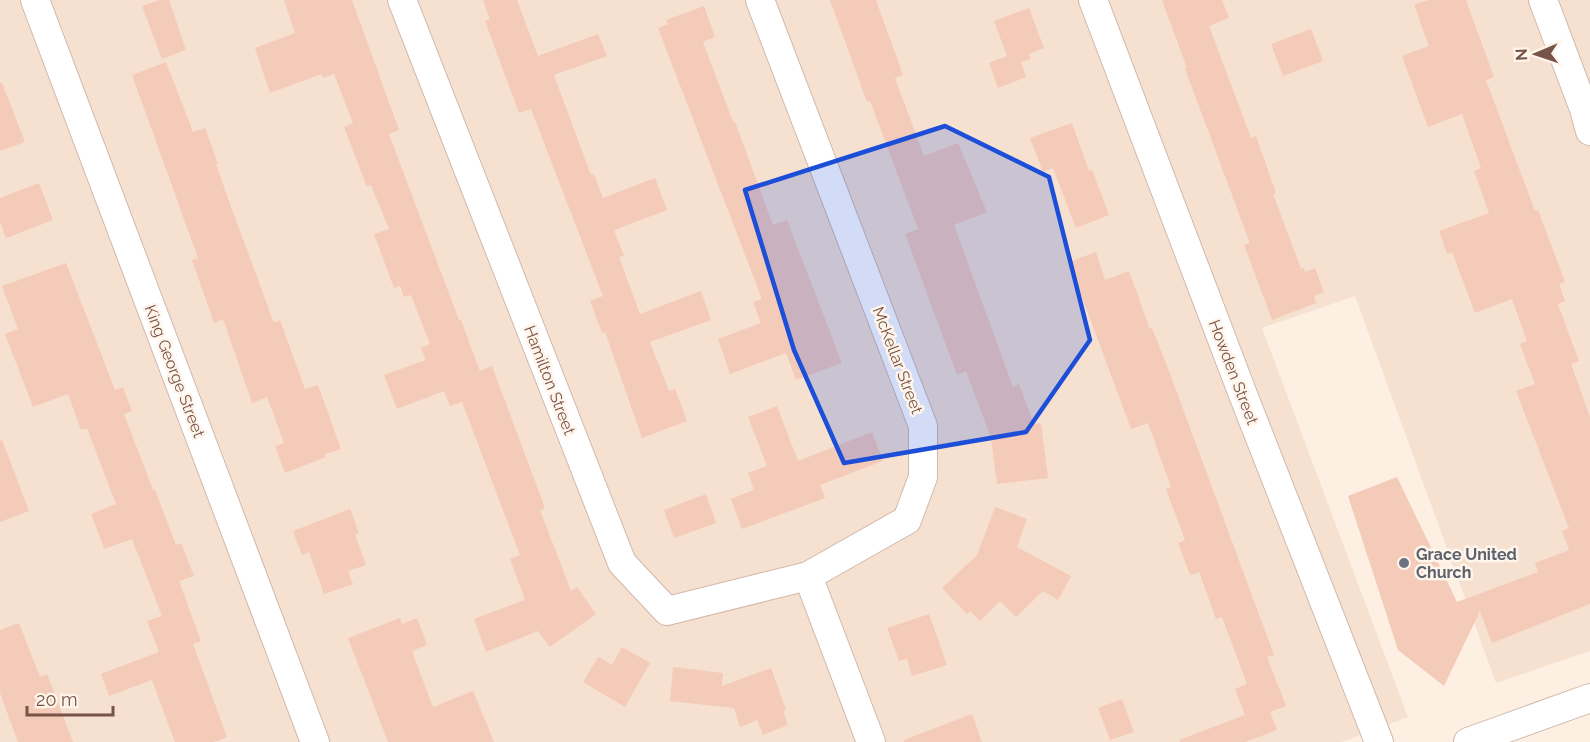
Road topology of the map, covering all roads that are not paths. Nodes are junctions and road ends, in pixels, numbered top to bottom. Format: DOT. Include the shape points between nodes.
graph roads {
  1 [pos="35,0"];
  2 [pos="402,0"];
  3 [pos="760,0"];
  4 [pos="1093,0"];
  5 [pos="1543,0"];
  6 [pos="1590,131"];
  7 [pos="808,576"];
  8 [pos="1590,698"];
  9 [pos="315,742"];
  10 [pos="871,742"];
  11 [pos="1379,742"];
  12 [pos="1468,742"];
  1 -- 9 [label="street, King George Street"];
  2 -- 7 [label="street, Hamilton Street" via="622,563 667,610"];
  3 -- 7 [label="street, McKellar Street" via="923,426 923,477 906,520"];
  4 -- 11 [label="street, Howden Street"];
  5 -- 6 [label="street"];
  7 -- 10 [label="street"];
  8 -- 12 [label="street"];
}
